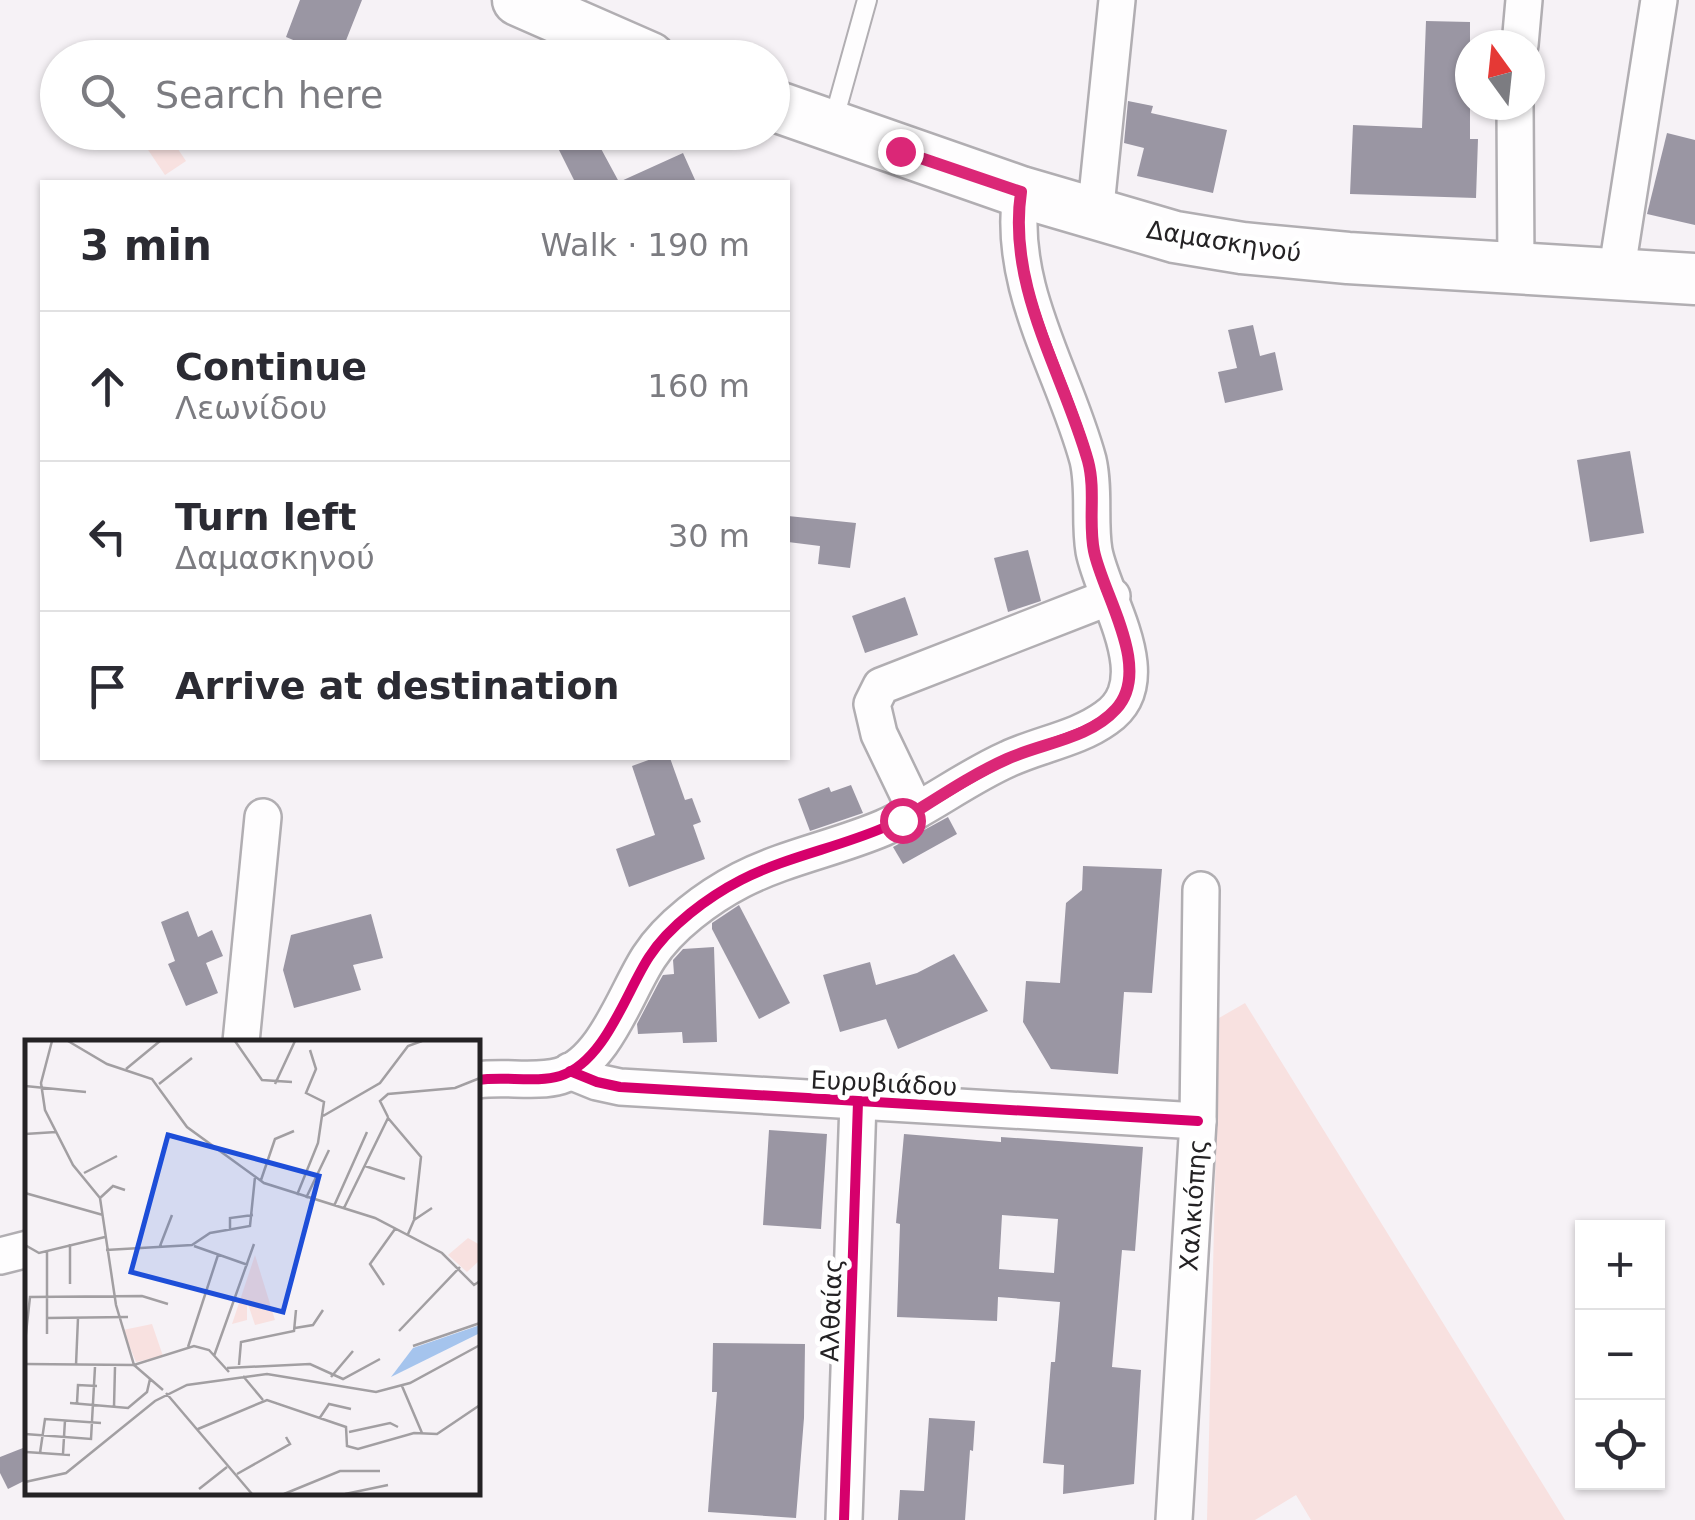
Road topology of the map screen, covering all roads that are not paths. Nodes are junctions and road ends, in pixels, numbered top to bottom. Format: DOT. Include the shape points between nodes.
graph roads {
  1 [pos="518,0"];
  2 [pos="867,0"];
  3 [pos="1117,0"];
  4 [pos="1524,0"];
  5 [pos="1659,0"];
  6 [pos="1521,30"];
  7 [pos="609,40"];
  8 [pos="790,112"];
  9 [pos="1515,120"];
  10 [pos="832,128"];
  11 [pos="1021,192"];
  12 [pos="1096,216"];
  13 [pos="1516,268"];
  14 [pos="1616,275"];
  15 [pos="1695,278"];
  16 [pos="1112,596"];
  17 [pos="916,811"];
  18 [pos="264,817"];
  19 [pos="1201,890"];
  20 [pos="241,1040"];
  21 [pos="570,1071"];
  22 [pos="480,1080"];
  23 [pos="858,1102"];
  24 [pos="1198,1122"];
  25 [pos="25,1250"];
  26 [pos="0,1256"];
  27 [pos="844,1520"];
  28 [pos="1174,1520"];
  1 -- 7 [label="main road"];
  2 -- 10 [label="lane"];
  3 -- 12 [label="street"];
  4 -- 6 [label="street"];
  5 -- 14 [label="street"];
  8 -- 10 [label="main road, Δαμασκηνού"];
  9 -- 13 [label="street"];
  10 -- 11 [label="main road, Δαμασκηνού"];
  11 -- 12 [label="main road, Δαμασκηνού"];
  11 -- 16 [label="street" via="1020,260 1087,460 1094,548"];
  12 -- 13 [label="main road, Δαμασκηνού" via="1228,246"];
  13 -- 14 [label="main road, Δαμασκηνού"];
  14 -- 15 [label="main road, Δαμασκηνού"];
  16 -- 17 [label="street" via="1130,676 1114,712 1076,734 1006,759"];
  16 -- 17 [label="street" via="882,686 872,704 879,734"];
  17 -- 21 [label="street" via="758,872 707,902 654,950 602,1040"];
  18 -- 20 [label="street"];
  19 -- 24 [label="street, Χαλκιόπης"];
  21 -- 22 [label="street" via="556,1078"];
  21 -- 23 [label="street, Ευρυβιάδου" via="620,1087"];
  23 -- 24 [label="street, Ευρυβιάδου"];
  23 -- 27 [label="street, Αλθαίας"];
  24 -- 28 [label="street, Χαλκιόπης"];
  25 -- 26 [label="street"];
}
